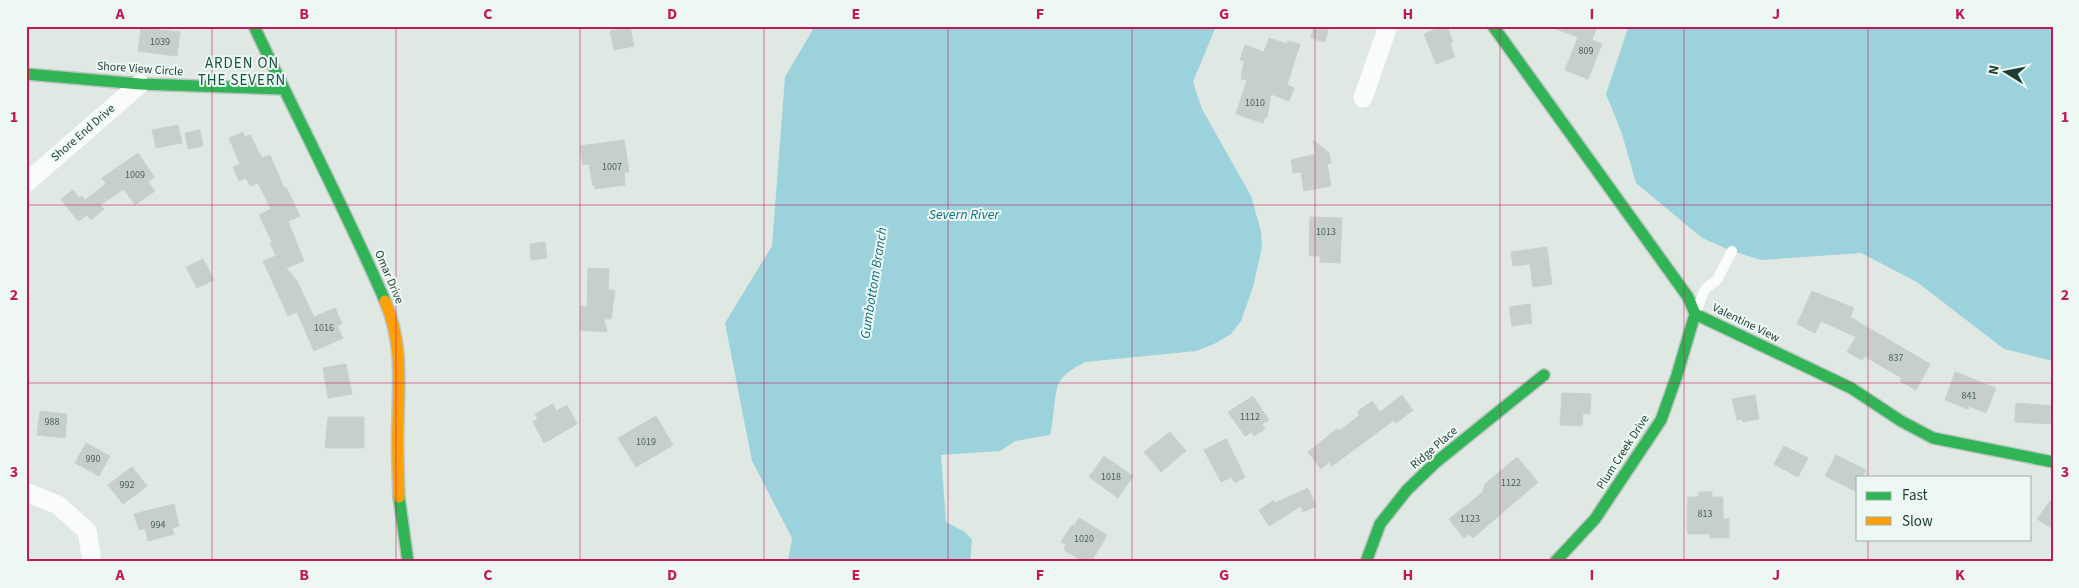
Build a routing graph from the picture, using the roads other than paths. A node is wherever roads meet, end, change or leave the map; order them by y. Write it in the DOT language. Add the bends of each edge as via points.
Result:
graph roads {
  1 [pos="254,26"];
  2 [pos="1388,26"];
  3 [pos="1493,26"];
  4 [pos="26,74"];
  5 [pos="140,84"];
  6 [pos="283,89"];
  7 [pos="1363,98"];
  8 [pos="26,183"];
  9 [pos="1732,251"];
  10 [pos="1695,314"];
  11 [pos="1544,376"];
  12 [pos="2053,462"];
  13 [pos="26,492"];
  14 [pos="92,562"];
  15 [pos="408,562"];
  16 [pos="1366,562"];
  17 [pos="1555,562"];
  1 -- 6 [label="street, Omar Drive"];
  2 -- 7 [label="street"];
  3 -- 10 [label="street, Valentine View" via="1688,297"];
  4 -- 5 [label="street, Shore View Circle"];
  5 -- 6 [label="street, Shore View Circle"];
  5 -- 8 [label="street, Shore End Drive"];
  6 -- 15 [label="street, Omar Drive" via="361,246 393,320 399,366 396,461"];
  9 -- 10 [label="lane" via="1717,280 1705,288"];
  10 -- 12 [label="street, Valentine View" via="1851,388 1933,438"];
  10 -- 17 [label="street, Plum Creek Drive" via="1661,420 1595,519"];
  11 -- 16 [label="street, Ridge Place" via="1435,463 1407,490 1380,524"];
  13 -- 14 [label="street" via="58,505 87,531"];
}
